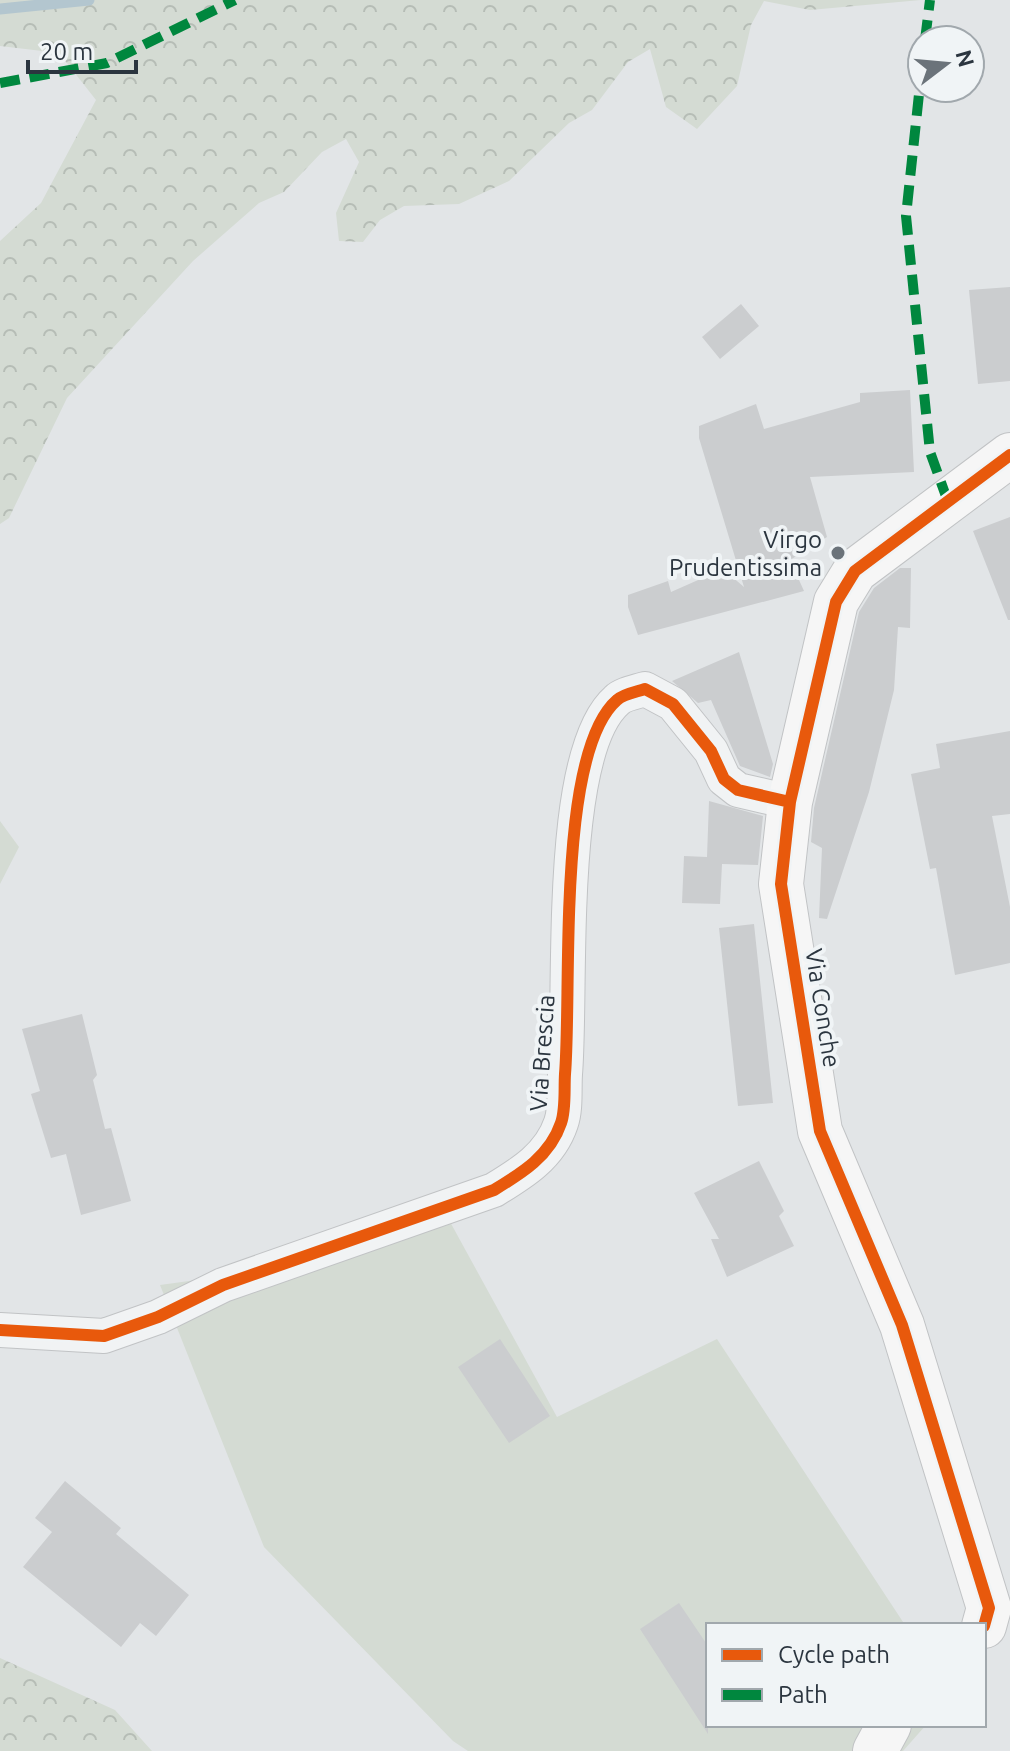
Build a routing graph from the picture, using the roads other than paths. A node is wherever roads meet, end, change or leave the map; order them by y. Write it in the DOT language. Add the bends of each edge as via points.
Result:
graph roads {
  1 [pos="1010,455"];
  2 [pos="790,802"];
  3 [pos="0,1330"];
  4 [pos="985,1623"];
  5 [pos="888,1727"];
  6 [pos="875,1751"];
  1 -- 2 [label="street, Via Conche" via="855,571 836,602"];
  2 -- 3 [label="street, Via Brescia" via="738,790 724,779 711,751 673,704 645,689 618,698 599,721 582,767 561,1123 534,1166 494,1190 223,1285 104,1336"];
  2 -- 4 [label="street, Via Conche" via="781,884 820,1131 902,1325 989,1608"];
  5 -- 6 [label="street"];
}
